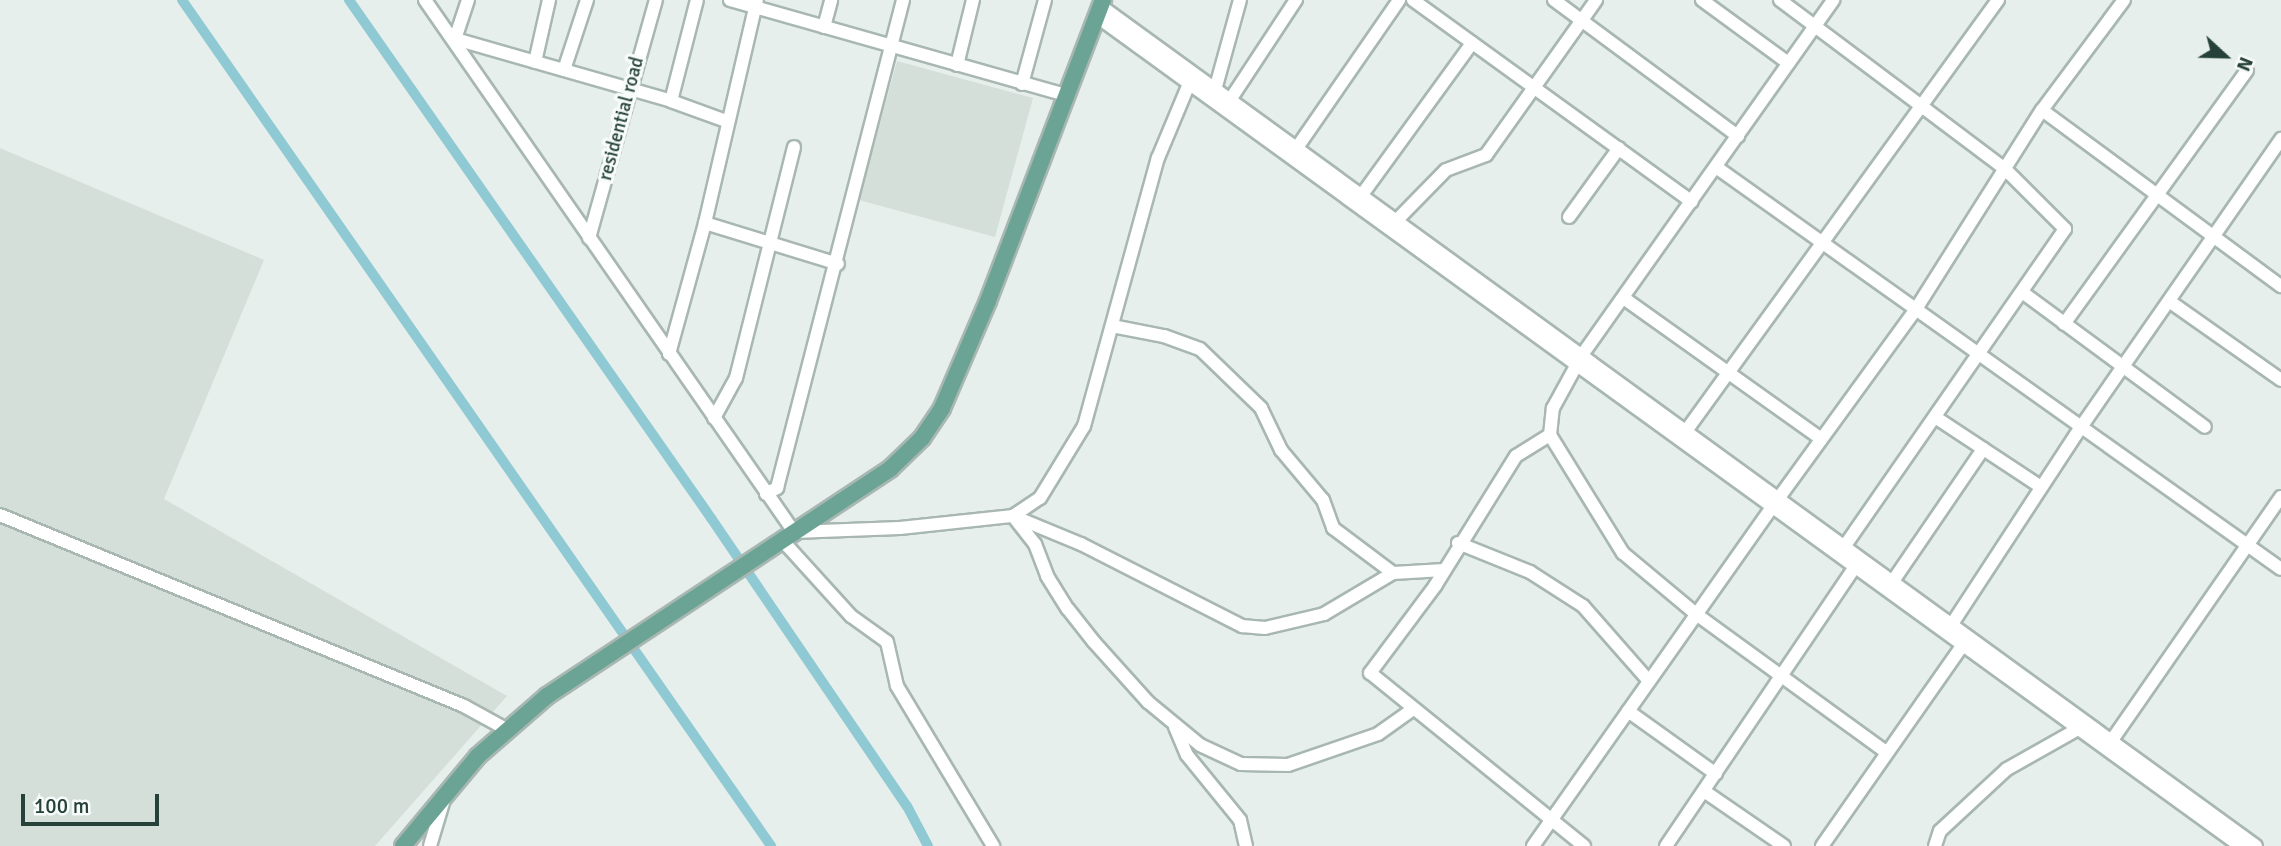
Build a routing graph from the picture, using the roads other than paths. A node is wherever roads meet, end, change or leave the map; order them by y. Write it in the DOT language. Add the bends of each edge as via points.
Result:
graph roads {
  1 [pos="425,0"];
  2 [pos="468,0"];
  3 [pos="549,0"];
  4 [pos="587,0"];
  5 [pos="656,0"];
  6 [pos="697,0"];
  7 [pos="730,0"];
  8 [pos="831,0"];
  9 [pos="903,0"];
  10 [pos="973,0"];
  11 [pos="1045,0"];
  12 [pos="1240,0"];
  13 [pos="1296,0"];
  14 [pos="1399,0"];
  15 [pos="1413,0"];
  16 [pos="1554,0"];
  17 [pos="1596,0"];
  18 [pos="1780,0"];
  19 [pos="1833,0"];
  20 [pos="1998,0"];
  21 [pos="2124,0"];
  22 [pos="1707,2"];
  23 [pos="756,4"];
  24 [pos="1100,7"];
  25 [pos="1581,19"];
  26 [pos="1815,25"];
  27 [pos="824,27"];
  28 [pos="453,39"];
  29 [pos="1472,43"];
  30 [pos="891,45"];
  31 [pos="535,62"];
  32 [pos="1788,63"];
  33 [pos="957,65"];
  34 [pos="564,70"];
  35 [pos="2247,70"];
  36 [pos="1022,84"];
  37 [pos="1189,84"];
  38 [pos="1532,87"];
  39 [pos="631,89"];
  40 [pos="1215,90"];
  41 [pos="1065,95"];
  42 [pos="1230,100"];
  43 [pos="671,102"];
  44 [pos="1922,105"];
  45 [pos="2042,110"];
  46 [pos="726,121"];
  47 [pos="1738,136"];
  48 [pos="2281,139"];
  49 [pos="794,147"];
  50 [pos="1619,148"];
  51 [pos="1296,149"];
  52 [pos="1716,167"];
  53 [pos="2005,169"];
  54 [pos="2157,195"];
  55 [pos="1361,196"];
  56 [pos="1692,202"];
  57 [pos="1569,217"];
  58 [pos="1396,221"];
  59 [pos="705,223"];
  60 [pos="2214,237"];
  61 [pos="589,239"];
  62 [pos="771,242"];
  63 [pos="1822,242"];
  64 [pos="838,264"];
  65 [pos="2281,286"];
  66 [pos="2022,292"];
  67 [pos="1625,299"];
  68 [pos="2169,301"];
  69 [pos="1916,309"];
  70 [pos="2064,324"];
  71 [pos="1112,326"];
  72 [pos="669,354"];
  73 [pos="1979,354"];
  74 [pos="1579,360"];
  75 [pos="2123,367"];
  76 [pos="1727,372"];
  77 [pos="2281,380"];
  78 [pos="1935,417"];
  79 [pos="714,418"];
  80 [pos="2081,427"];
  81 [pos="2205,427"];
  82 [pos="1686,431"];
  83 [pos="1550,435"];
  84 [pos="1821,439"];
  85 [pos="1983,449"];
  86 [pos="2041,488"];
  87 [pos="766,494"];
  88 [pos="2281,497"];
  89 [pos="1775,503"];
  90 [pos="0,515"];
  91 [pos="1013,516"];
  92 [pos="788,536"];
  93 [pos="1458,543"];
  94 [pos="2247,545"];
  95 [pos="1844,547"];
  96 [pos="1855,567"];
  97 [pos="2281,569"];
  98 [pos="1444,570"];
  99 [pos="1393,573"];
  100 [pos="1893,581"];
  101 [pos="1696,614"];
  102 [pos="1952,624"];
  103 [pos="1966,640"];
  104 [pos="1782,677"];
  105 [pos="1649,681"];
  106 [pos="1413,709"];
  107 [pos="1628,711"];
  108 [pos="1175,727"];
  109 [pos="506,729"];
  110 [pos="2078,729"];
  111 [pos="2112,740"];
  112 [pos="1886,752"];
  113 [pos="1716,774"];
  114 [pos="1704,791"];
  115 [pos="445,792"];
  116 [pos="1549,822"];
  117 [pos="2235,845"];
  118 [pos="403,846"];
  119 [pos="430,846"];
  120 [pos="993,846"];
  121 [pos="1246,846"];
  122 [pos="1533,846"];
  123 [pos="1584,846"];
  124 [pos="1666,846"];
  125 [pos="1784,846"];
  126 [pos="1822,846"];
  127 [pos="1936,846"];
  128 [pos="2256,846"];
  1 -- 28 [label="street"];
  2 -- 28 [label="street"];
  3 -- 31 [label="street"];
  4 -- 34 [label="street"];
  5 -- 39 [label="street, residential road"];
  6 -- 43 [label="street"];
  7 -- 23 [label="street"];
  8 -- 27 [label="street"];
  9 -- 30 [label="street"];
  10 -- 33 [label="street"];
  11 -- 36 [label="street"];
  12 -- 40 [label="street"];
  13 -- 42 [label="street"];
  14 -- 51 [label="street"];
  15 -- 29 [label="street"];
  16 -- 25 [label="street"];
  17 -- 25 [label="street"];
  18 -- 26 [label="street"];
  19 -- 26 [label="street"];
  20 -- 44 [label="street"];
  21 -- 45 [label="street"];
  22 -- 32 [label="street"];
  23 -- 27 [label="street"];
  23 -- 46 [label="street"];
  24 -- 37 [label="street"];
  24 -- 40 [label="street"];
  24 -- 41 [label="main road"];
  25 -- 38 [label="street"];
  25 -- 47 [label="street"];
  26 -- 32 [label="street"];
  26 -- 44 [label="street"];
  27 -- 30 [label="street"];
  28 -- 31 [label="street"];
  28 -- 61 [label="street"];
  29 -- 38 [label="street"];
  29 -- 55 [label="street"];
  30 -- 33 [label="street"];
  30 -- 64 [label="street"];
  31 -- 34 [label="street"];
  32 -- 47 [label="street"];
  33 -- 36 [label="street"];
  34 -- 39 [label="street"];
  35 -- 54 [label="street"];
  36 -- 41 [label="street"];
  37 -- 71 [label="street" via="1157,158"];
  37 -- 74 [label="street"];
  38 -- 50 [label="street"];
  38 -- 58 [label="street" via="1486,155 1446,170"];
  39 -- 43 [label="street"];
  39 -- 61 [label="street, residential road"];
  40 -- 42 [label="street"];
  41 -- 92 [label="main road" via="942,408 922,438 890,469"];
  42 -- 51 [label="street"];
  43 -- 46 [label="street"];
  44 -- 53 [label="street"];
  44 -- 63 [label="street"];
  45 -- 53 [label="street"];
  45 -- 54 [label="street"];
  46 -- 59 [label="street"];
  47 -- 52 [label="street"];
  48 -- 60 [label="street"];
  49 -- 62 [label="street"];
  50 -- 56 [label="street"];
  50 -- 57 [label="street"];
  51 -- 55 [label="street"];
  52 -- 56 [label="street"];
  52 -- 63 [label="street"];
  53 -- 66 [label="street" via="2065,229"];
  53 -- 69 [label="street"];
  54 -- 60 [label="street"];
  54 -- 70 [label="street"];
  55 -- 58 [label="street"];
  56 -- 67 [label="street"];
  58 -- 74 [label="street"];
  59 -- 62 [label="street"];
  59 -- 72 [label="street"];
  60 -- 65 [label="street"];
  60 -- 68 [label="street"];
  61 -- 72 [label="street"];
  62 -- 64 [label="street"];
  62 -- 79 [label="street" via="736,378"];
  63 -- 69 [label="street"];
  63 -- 76 [label="street"];
  64 -- 87 [label="street" via="777,488"];
  66 -- 70 [label="street"];
  66 -- 73 [label="street"];
  67 -- 74 [label="street"];
  67 -- 76 [label="street"];
  68 -- 75 [label="street"];
  68 -- 77 [label="street"];
  69 -- 73 [label="street"];
  69 -- 84 [label="street"];
  70 -- 75 [label="street"];
  71 -- 91 [label="street" via="1084,426 1040,498"];
  71 -- 99 [label="street" via="1200,349 1261,408 1281,450 1323,500 1333,528"];
  72 -- 79 [label="street"];
  73 -- 78 [label="street"];
  73 -- 80 [label="street"];
  74 -- 82 [label="street"];
  74 -- 83 [label="street" via="1553,408"];
  74 -- 89 [label="street"];
  75 -- 80 [label="street"];
  75 -- 81 [label="street"];
  76 -- 82 [label="street"];
  76 -- 84 [label="street"];
  78 -- 85 [label="street"];
  78 -- 95 [label="street"];
  79 -- 87 [label="street"];
  80 -- 86 [label="street"];
  80 -- 94 [label="street"];
  82 -- 89 [label="street"];
  83 -- 93 [label="street" via="1517,456"];
  83 -- 101 [label="street" via="1623,553"];
  84 -- 89 [label="street"];
  85 -- 86 [label="street"];
  85 -- 100 [label="street"];
  86 -- 102 [label="street"];
  87 -- 92 [label="street"];
  88 -- 94 [label="street"];
  89 -- 95 [label="street"];
  89 -- 96 [label="street"];
  89 -- 101 [label="street"];
  90 -- 109 [label="street" via="464,706"];
  91 -- 92 [label="street"];
  91 -- 99 [label="street" via="1082,544 1242,626 1265,628 1324,614"];
  91 -- 108 [label="street" via="1035,544 1047,576 1068,609 1119,671"];
  92 -- 109 [label="main road"];
  92 -- 120 [label="street" via="851,617 887,642 897,686"];
  93 -- 98 [label="street"];
  93 -- 105 [label="street" via="1530,572 1583,606"];
  94 -- 97 [label="street"];
  94 -- 111 [label="street"];
  95 -- 100 [label="street"];
  96 -- 103 [label="street"];
  96 -- 104 [label="street"];
  98 -- 99 [label="street"];
  98 -- 106 [label="street" via="1370,673"];
  100 -- 102 [label="street"];
  101 -- 104 [label="street"];
  101 -- 105 [label="street"];
  102 -- 103 [label="street"];
  103 -- 110 [label="street"];
  103 -- 111 [label="street"];
  103 -- 112 [label="street"];
  104 -- 112 [label="street"];
  104 -- 113 [label="street"];
  105 -- 107 [label="street"];
  106 -- 108 [label="street" via="1378,734 1288,765 1241,764 1200,746"];
  106 -- 116 [label="street"];
  107 -- 113 [label="street"];
  107 -- 116 [label="street"];
  108 -- 121 [label="street" via="1187,755 1240,820"];
  109 -- 115 [label="main road"];
  110 -- 117 [label="street"];
  110 -- 127 [label="street" via="2007,769 1940,831"];
  111 -- 128 [label="street"];
  112 -- 126 [label="street"];
  113 -- 114 [label="street"];
  114 -- 124 [label="street"];
  114 -- 125 [label="street"];
  115 -- 118 [label="main road"];
  115 -- 119 [label="street"];
  116 -- 122 [label="street"];
  116 -- 123 [label="street"];
}
